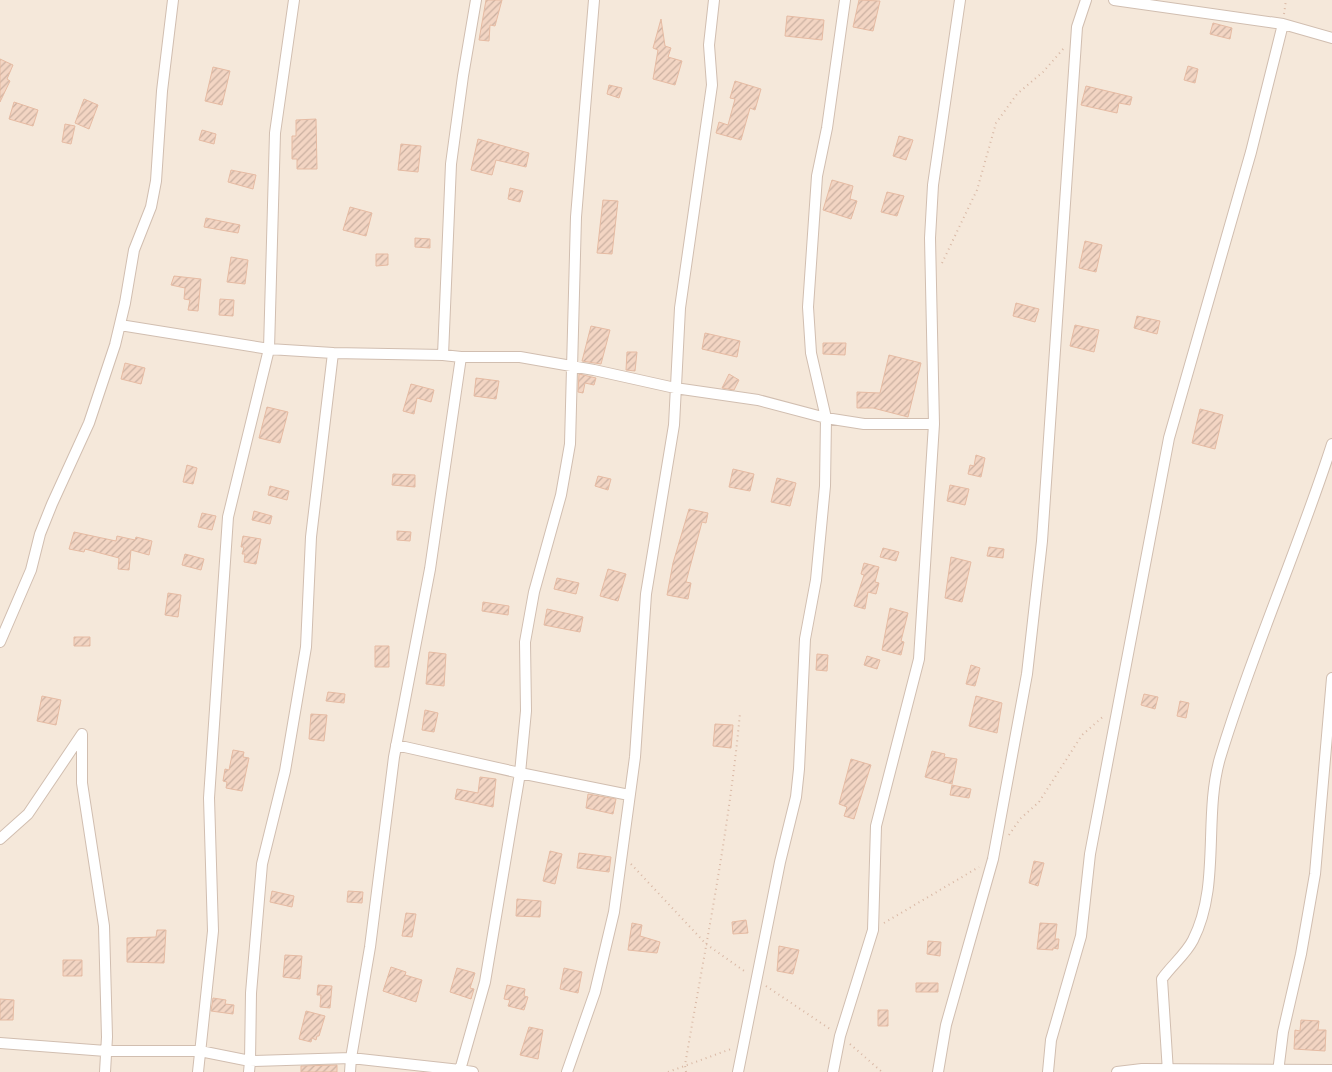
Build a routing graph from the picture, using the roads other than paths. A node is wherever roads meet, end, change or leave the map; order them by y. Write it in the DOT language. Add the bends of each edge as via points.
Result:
graph roads {
  1 [pos="173,0"];
  2 [pos="294,0"];
  3 [pos="476,0"];
  4 [pos="594,0"];
  5 [pos="714,0"];
  6 [pos="845,0"];
  7 [pos="960,0"];
  8 [pos="1086,0"];
  9 [pos="1114,0"];
  10 [pos="1283,24"];
  11 [pos="1332,38"];
  12 [pos="120,325"];
  13 [pos="269,349"];
  14 [pos="333,353"];
  15 [pos="443,355"];
  16 [pos="461,357"];
  17 [pos="571,366"];
  18 [pos="675,388"];
  19 [pos="826,418"];
  20 [pos="934,424"];
  21 [pos="1332,444"];
  22 [pos="0,642"];
  23 [pos="1332,678"];
  24 [pos="396,745"];
  25 [pos="520,773"];
  26 [pos="629,795"];
  27 [pos="0,839"];
  28 [pos="0,1043"];
  29 [pos="200,1050"];
  30 [pos="106,1051"];
  31 [pos="351,1058"];
  32 [pos="250,1061"];
  33 [pos="1332,1070"];
  34 [pos="460,1071"];
  35 [pos="1168,1071"];
  36 [pos="1278,1071"];
  37 [pos="105,1072"];
  38 [pos="198,1072"];
  39 [pos="249,1072"];
  40 [pos="350,1072"];
  41 [pos="473,1072"];
  42 [pos="567,1072"];
  43 [pos="738,1072"];
  44 [pos="833,1072"];
  45 [pos="938,1072"];
  46 [pos="1048,1072"];
  47 [pos="1117,1072"];
  1 -- 12 [label="street" via="156,181 151,207 134,250"];
  2 -- 13 [label="street" via="275,133"];
  3 -- 15 [label="street" via="451,164"];
  4 -- 17 [label="street" via="576,217"];
  5 -- 18 [label="street" via="709,45 712,85 680,308"];
  6 -- 19 [label="street" via="817,176 808,307 811,353"];
  7 -- 20 [label="street" via="933,185 930,238"];
  8 -- 45 [label="street" via="1077,27 1042,541 1027,674 993,859 946,1024"];
  9 -- 10 [label="street"];
  10 -- 11 [label="street"];
  10 -- 46 [label="street" via="1251,152 1169,438 1090,854 1081,936 1051,1040"];
  12 -- 13 [label="street"];
  12 -- 22 [label="street" via="96,404 52,504 31,570"];
  13 -- 14 [label="street"];
  13 -- 29 [label="street" via="228,517 208,798 212,931"];
  14 -- 15 [label="street"];
  14 -- 32 [label="street" via="310,537 306,648 285,771 262,864"];
  15 -- 16 [label="street"];
  16 -- 17 [label="street" via="520,357"];
  16 -- 24 [label="street" via="430,570"];
  17 -- 18 [label="street"];
  17 -- 25 [label="street" via="570,444 561,495 534,592 525,642 526,712"];
  18 -- 19 [label="street" via="758,400"];
  18 -- 26 [label="street" via="674,425 646,594 635,757"];
  19 -- 20 [label="street" via="864,424"];
  19 -- 43 [label="street" via="825,486 816,580 805,639 796,797"];
  20 -- 44 [label="street" via="920,659 876,826 873,930 840,1036"];
  21 -- 35 [label="street" via="1220,760 1210,831 1210,875 1205,905 1192,941 1162,979"];
  23 -- 36 [label="street" via="1315,874"];
  24 -- 25 [label="street"];
  24 -- 31 [label="street" via="370,947"];
  25 -- 26 [label="street"];
  25 -- 34 [label="street" via="485,982"];
  26 -- 42 [label="street" via="614,912 595,992"];
  27 -- 30 [label="street" via="28,814 82,734 82,783 104,926"];
  28 -- 30 [label="street"];
  29 -- 30 [label="street"];
  29 -- 32 [label="street"];
  29 -- 38 [label="street"];
  30 -- 37 [label="street"];
  31 -- 32 [label="street"];
  31 -- 34 [label="street"];
  31 -- 40 [label="street"];
  32 -- 39 [label="street"];
  33 -- 36 [label="street"];
  34 -- 41 [label="street"];
  35 -- 36 [label="street"];
  35 -- 47 [label="street" via="1142,1069"];
}
